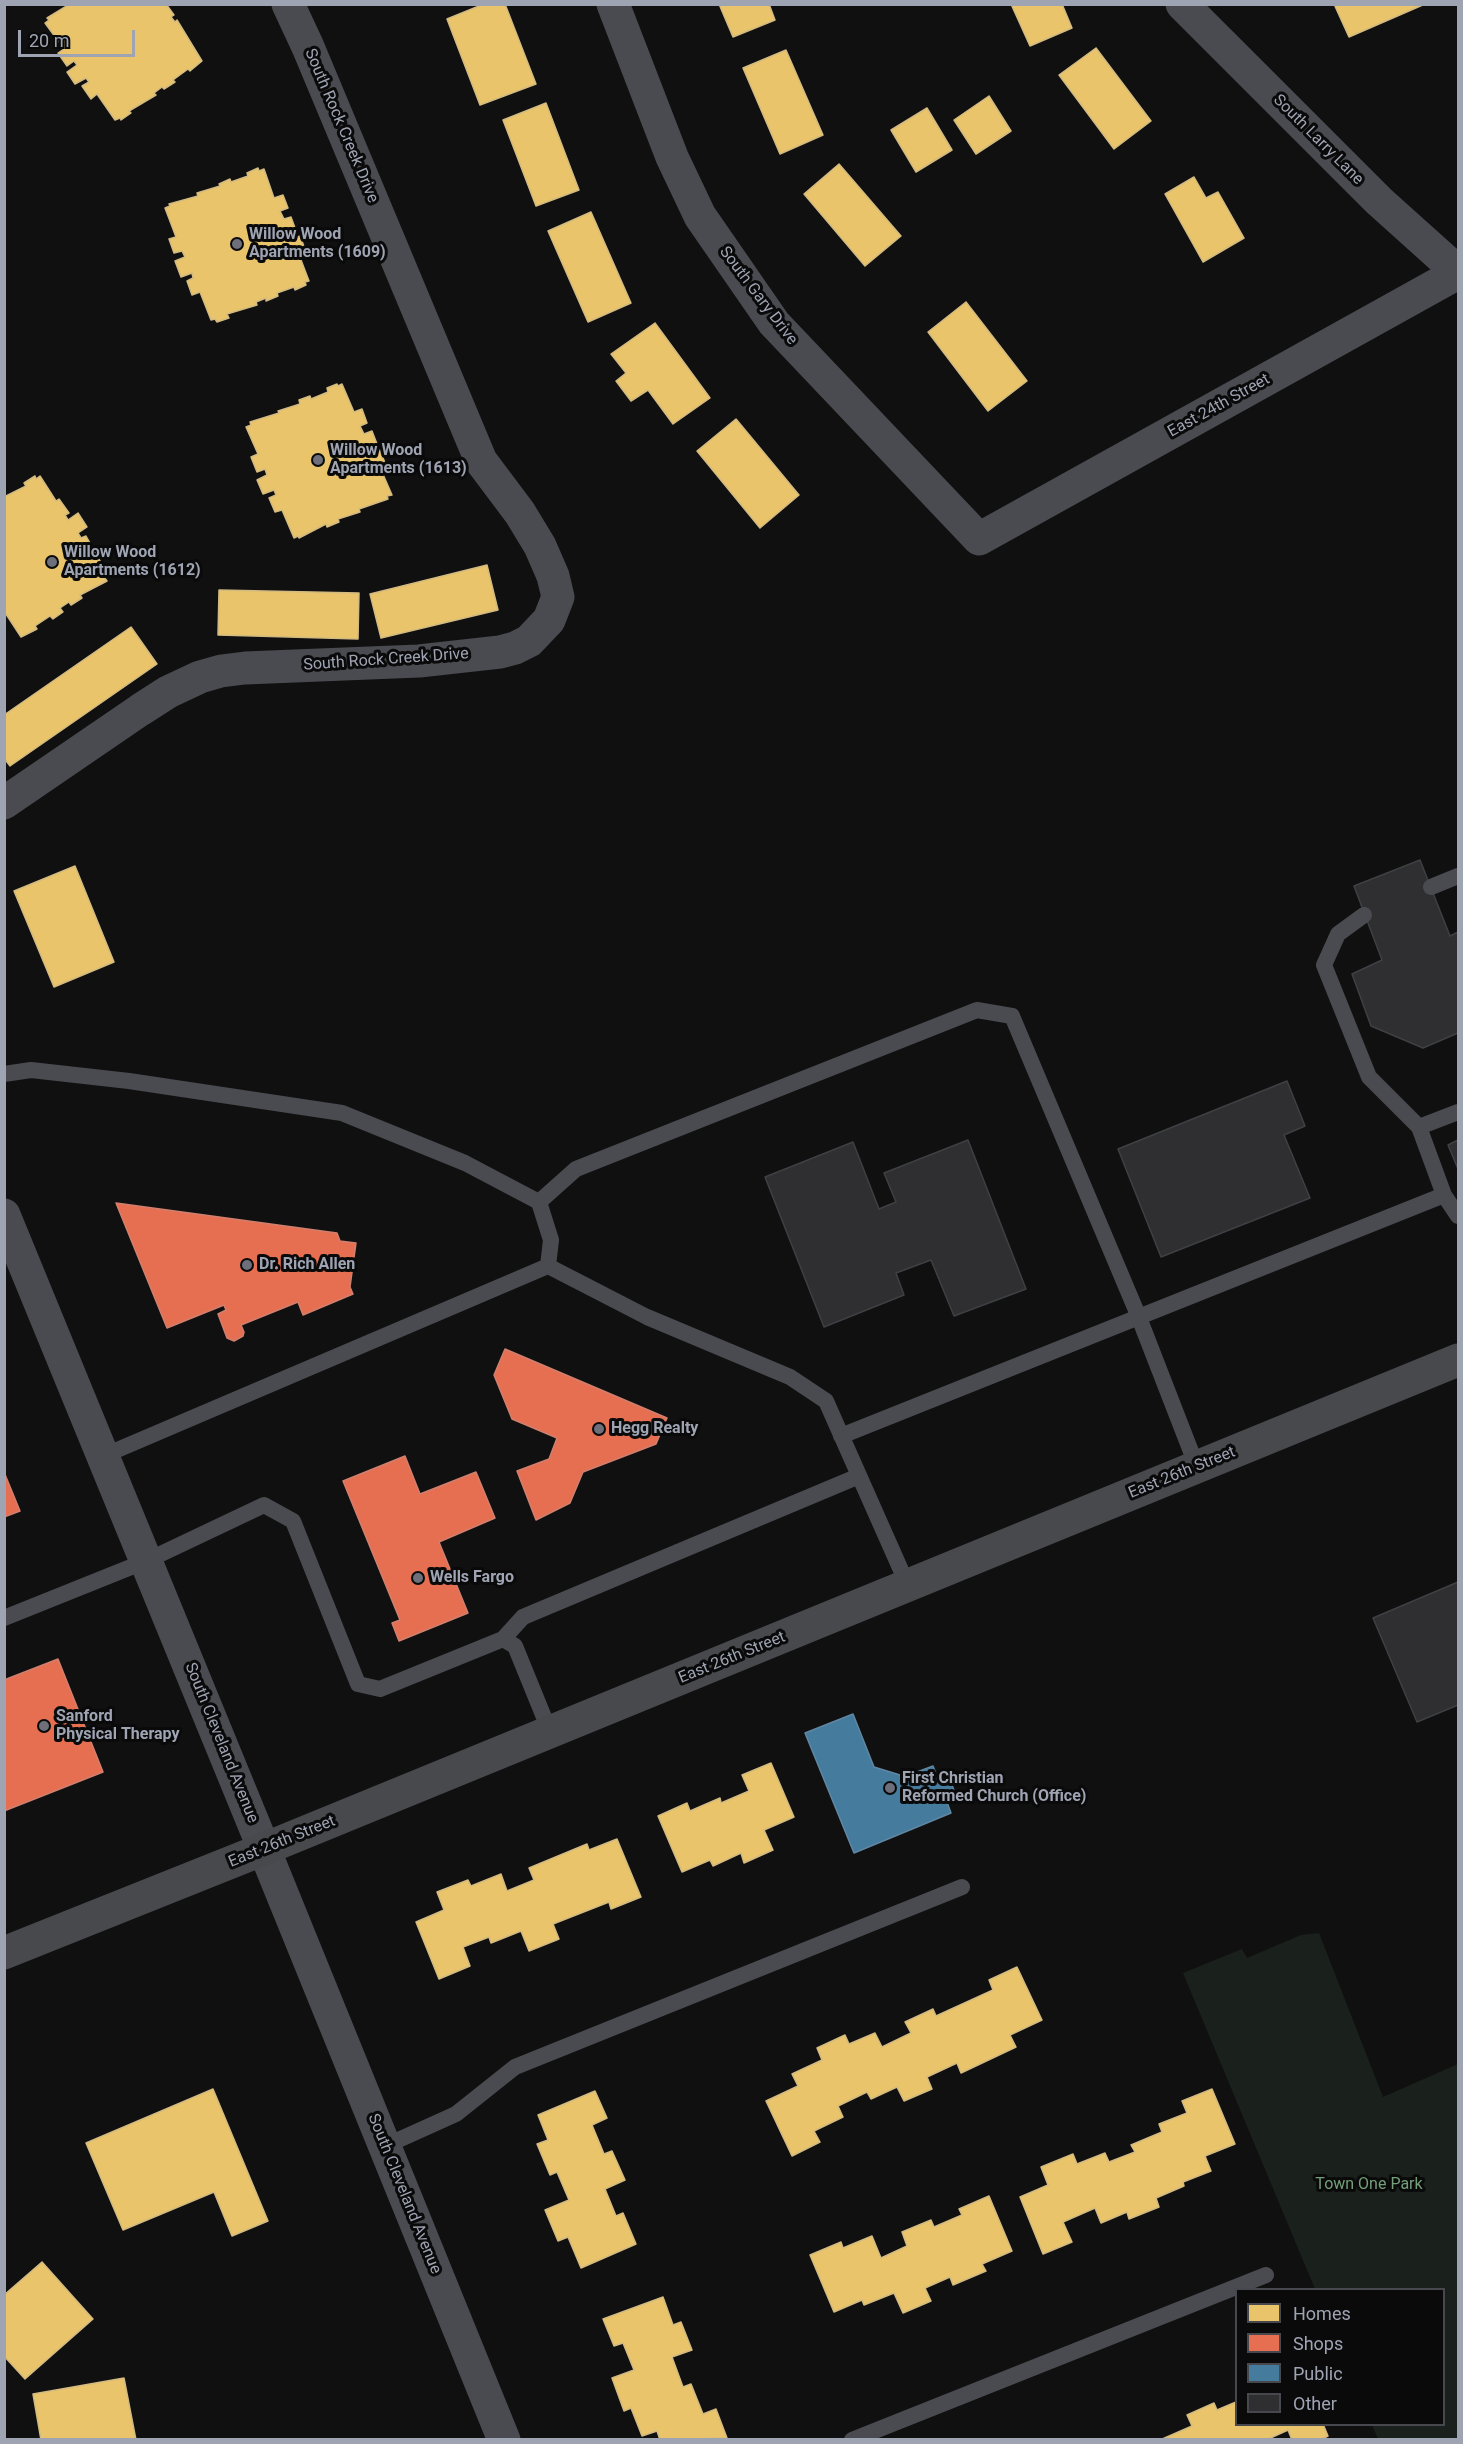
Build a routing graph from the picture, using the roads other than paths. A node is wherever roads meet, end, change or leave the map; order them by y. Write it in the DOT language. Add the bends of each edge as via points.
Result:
graph roads {
  1 [pos="288,4"];
  2 [pos="613,4"];
  3 [pos="1182,4"];
  4 [pos="1458,273"];
  5 [pos="979,539"];
  6 [pos="4,803"];
  7 [pos="1458,876"];
  8 [pos="1431,887"];
  9 [pos="1364,915"];
  10 [pos="4,1074"];
  11 [pos="1458,1112"];
  12 [pos="1419,1127"];
  13 [pos="1444,1195"];
  14 [pos="539,1202"];
  15 [pos="4,1215"];
  16 [pos="1458,1216"];
  17 [pos="548,1266"];
  18 [pos="1138,1316"];
  19 [pos="1458,1360"];
  20 [pos="841,1436"];
  21 [pos="104,1456"];
  22 [pos="1197,1467"];
  23 [pos="859,1476"];
  24 [pos="146,1561"];
  25 [pos="908,1586"];
  26 [pos="4,1618"];
  27 [pos="503,1639"];
  28 [pos="550,1732"];
  29 [pos="264,1849"];
  30 [pos="962,1887"];
  31 [pos="4,1953"];
  32 [pos="385,2146"];
  33 [pos="1266,2275"];
  34 [pos="504,2439"];
  35 [pos="852,2439"];
  1 -- 6 [label="street, South Rock Creek Drive" via="482,461 540,546 554,576 558,597 549,620 530,641 508,650 419,661 246,668 200,677 140,710"];
  2 -- 5 [label="street, South Gary Drive" via="672,157 700,216 774,323"];
  3 -- 4 [label="street, South Larry Lane" via="1379,201"];
  4 -- 5 [label="street, East 24th Street"];
  7 -- 8 [label="lane"];
  9 -- 12 [label="lane" via="1338,934 1324,965 1369,1077"];
  10 -- 14 [label="lane" via="31,1070 129,1081 342,1113 465,1163"];
  11 -- 12 [label="lane"];
  12 -- 13 [label="lane"];
  13 -- 16 [label="lane"];
  13 -- 18 [label="lane"];
  14 -- 17 [label="lane" via="551,1240"];
  14 -- 18 [label="lane" via="576,1169 977,1010 1012,1016"];
  15 -- 21 [label="street, South Cleveland Avenue"];
  17 -- 20 [label="lane" via="647,1317 790,1377 826,1401"];
  17 -- 21 [label="lane"];
  18 -- 20 [label="lane"];
  18 -- 22 [label="lane"];
  19 -- 22 [label="main road, East 26th Street"];
  20 -- 23 [label="lane"];
  21 -- 24 [label="street, South Cleveland Avenue"];
  22 -- 25 [label="main road, East 26th Street"];
  23 -- 25 [label="lane"];
  23 -- 27 [label="lane" via="523,1617"];
  24 -- 26 [label="lane"];
  24 -- 27 [label="lane" via="264,1505 293,1521 358,1684 380,1689"];
  24 -- 29 [label="street, South Cleveland Avenue"];
  25 -- 28 [label="main road, East 26th Street"];
  27 -- 28 [label="lane" via="515,1646"];
  28 -- 29 [label="main road, East 26th Street"];
  29 -- 31 [label="main road, East 26th Street"];
  29 -- 32 [label="street, South Cleveland Avenue"];
  30 -- 32 [label="lane" via="515,2067 456,2114"];
  32 -- 34 [label="street, South Cleveland Avenue"];
  33 -- 35 [label="lane"];
}
